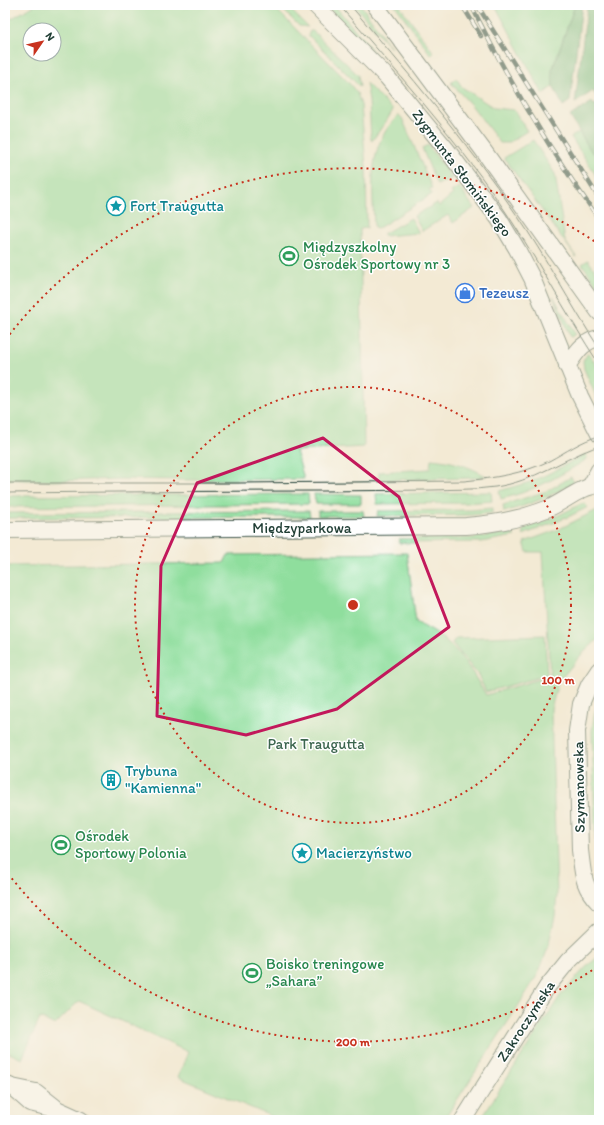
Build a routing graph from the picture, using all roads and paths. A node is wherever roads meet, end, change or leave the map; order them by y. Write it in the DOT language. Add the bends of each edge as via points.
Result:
graph roads {
  1 [pos="315,5"];
  2 [pos="375,5"];
  3 [pos="599,312"];
  4 [pos="599,338"];
  5 [pos="567,366"];
  6 [pos="599,434"];
  7 [pos="599,470"];
  8 [pos="595,485"];
  9 [pos="5,530"];
  10 [pos="599,670"];
  11 [pos="599,903"];
  12 [pos="599,931"];
  13 [pos="9,1085"];
  14 [pos="81,1120"];
  15 [pos="463,1120"];
  1 -- 5 [label="street, Zygmunta Słomińskiego" via="387,77 488,204 525,264"];
  2 -- 3 [label="street, Zygmunta Słomińskiego" via="487,155"];
  4 -- 5 [label="street" via="582,346"];
  5 -- 6 [label="street, Zygmunta Słomińskiego"];
  7 -- 8 [label="street, Międzyparkowa"];
  8 -- 9 [label="street, Międzyparkowa" via="534,514 484,525"];
  10 -- 11 [label="street, Szymanowska" via="581,704 577,731 582,869 588,891"];
  12 -- 15 [label="street, Zakroczymska" via="568,961 547,987"];
  13 -- 14 [label="street" via="30,1103 58,1110"];
}
